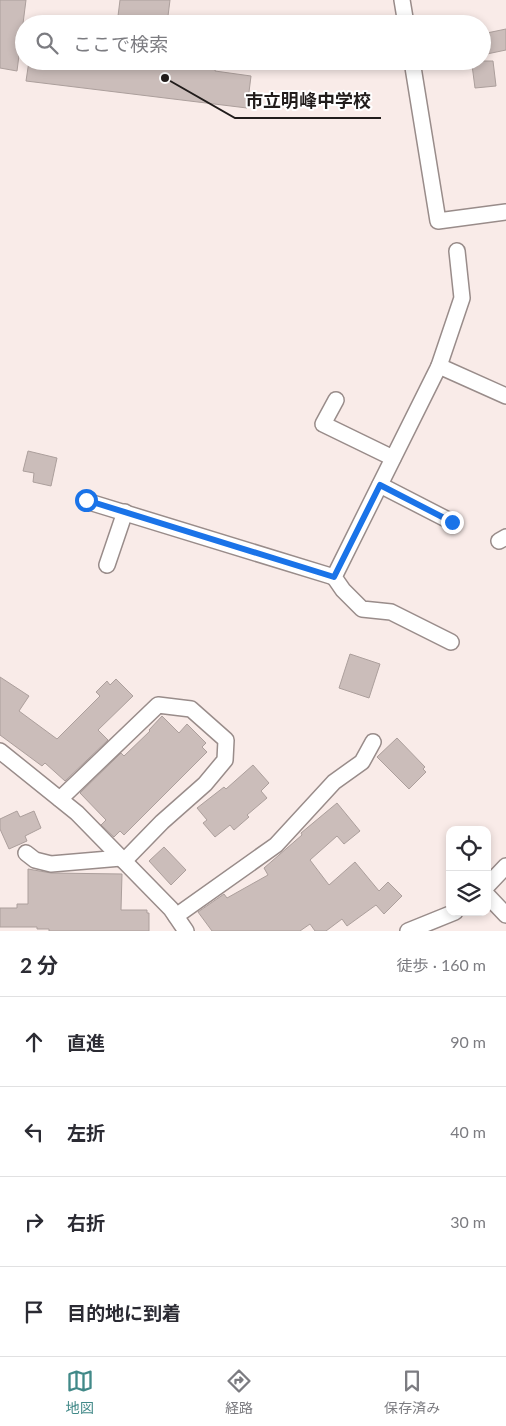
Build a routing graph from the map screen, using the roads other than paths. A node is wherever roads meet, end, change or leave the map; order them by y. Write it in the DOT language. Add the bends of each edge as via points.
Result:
graph roads {
  1 [pos="402,0"];
  2 [pos="404,15"];
  3 [pos="413,70"];
  4 [pos="506,212"];
  5 [pos="457,251"];
  6 [pos="440,366"];
  7 [pos="506,396"];
  8 [pos="336,400"];
  9 [pos="393,458"];
  10 [pos="380,485"];
  11 [pos="86,500"];
  12 [pos="125,512"];
  13 [pos="452,522"];
  14 [pos="107,565"];
  15 [pos="334,577"];
  16 [pos="451,642"];
  17 [pos="373,742"];
  18 [pos="0,750"];
  19 [pos="60,799"];
  20 [pos="26,853"];
  21 [pos="123,859"];
  22 [pos="506,866"];
  23 [pos="491,882"];
  24 [pos="491,899"];
  25 [pos="506,915"];
  26 [pos="176,916"];
  27 [pos="446,916"];
  28 [pos="186,931"];
  29 [pos="408,931"];
  1 -- 2 [label="street"];
  3 -- 4 [label="street" via="438,221"];
  5 -- 6 [label="street" via="462,298"];
  6 -- 7 [label="street"];
  6 -- 9 [label="street"];
  8 -- 9 [label="street" via="323,424"];
  9 -- 10 [label="street"];
  10 -- 13 [label="street"];
  10 -- 15 [label="street"];
  11 -- 12 [label="street"];
  12 -- 14 [label="street"];
  12 -- 15 [label="street"];
  15 -- 16 [label="street" via="362,609 391,612"];
  17 -- 26 [label="street" via="362,762 334,782 276,845"];
  18 -- 19 [label="street"];
  19 -- 21 [label="street"];
  19 -- 21 [label="street" via="158,705 191,710 226,740 225,760 204,784"];
  20 -- 21 [label="street" via="51,864"];
  21 -- 26 [label="street"];
  22 -- 23 [label="street"];
  24 -- 25 [label="street"];
  26 -- 28 [label="street"];
  27 -- 29 [label="street"];
}
